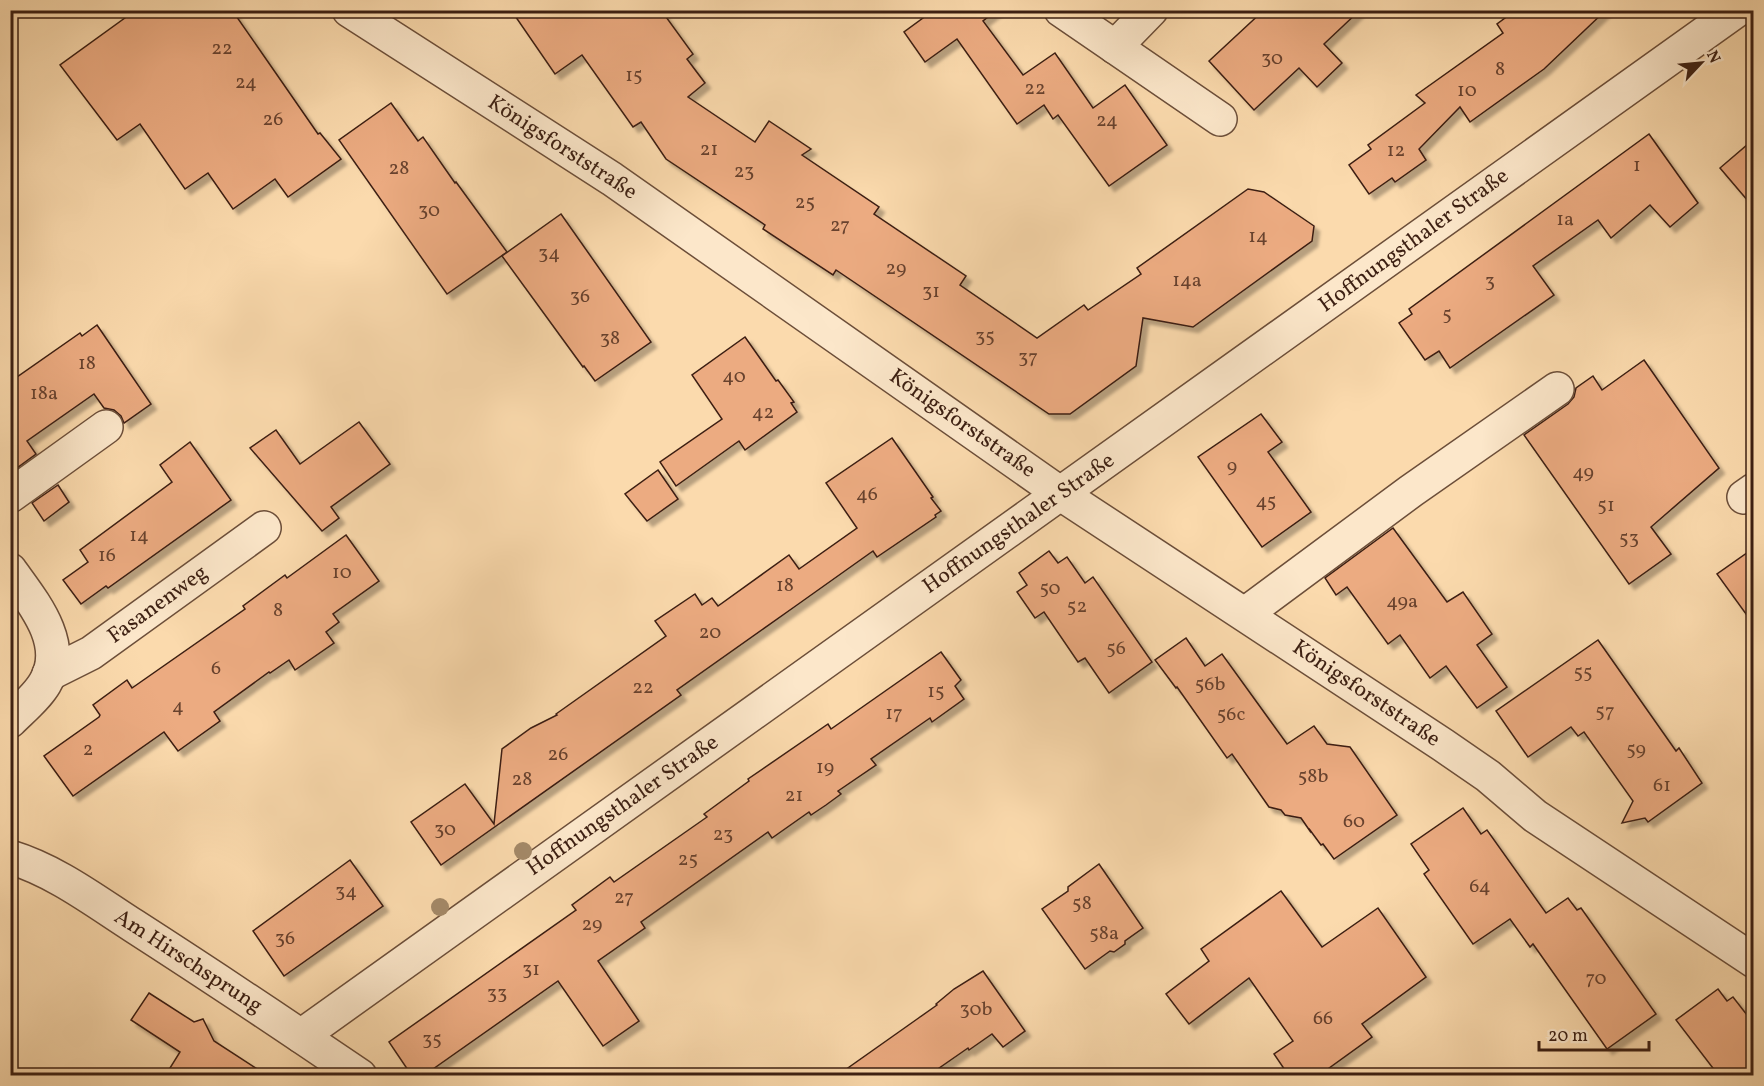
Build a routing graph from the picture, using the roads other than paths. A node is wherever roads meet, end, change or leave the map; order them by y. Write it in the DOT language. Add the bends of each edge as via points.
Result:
graph roads {
  1 [pos="349,10"];
  2 [pos="1061,10"];
  3 [pos="1151,10"];
  4 [pos="1737,10"];
  5 [pos="1115,47"];
  6 [pos="1220,119"];
  7 [pos="1557,389"];
  8 [pos="106,427"];
  9 [pos="1061,494"];
  10 [pos="10,496"];
  11 [pos="264,528"];
  12 [pos="10,570"];
  13 [pos="1245,614"];
  14 [pos="49,674"];
  15 [pos="10,721"];
  16 [pos="10,857"];
  17 [pos="1754,961"];
  18 [pos="301,1036"];
  19 [pos="343,1071"];
  1 -- 9 [label="street, Königsforststraße" via="612,179"];
  2 -- 5 [label="street"];
  3 -- 5 [label="street"];
  4 -- 9 [label="street, Hoffnungsthaler Straße"];
  5 -- 6 [label="street"];
  7 -- 13 [label="street"];
  8 -- 10 [label="street"];
  9 -- 13 [label="street, Königsforststraße"];
  9 -- 18 [label="street, Hoffnungsthaler Straße"];
  11 -- 14 [label="street, Fasanenweg" via="91,653"];
  12 -- 14 [label="street" via="48,631 52,651"];
  13 -- 17 [label="street, Königsforststraße" via="1488,776 1535,816"];
  14 -- 15 [label="street, Fasanenweg" via="40,690"];
  16 -- 18 [label="street, Am Hirschsprung" via="67,883"];
  18 -- 19 [label="street, Am Hirschsprung"];
}
